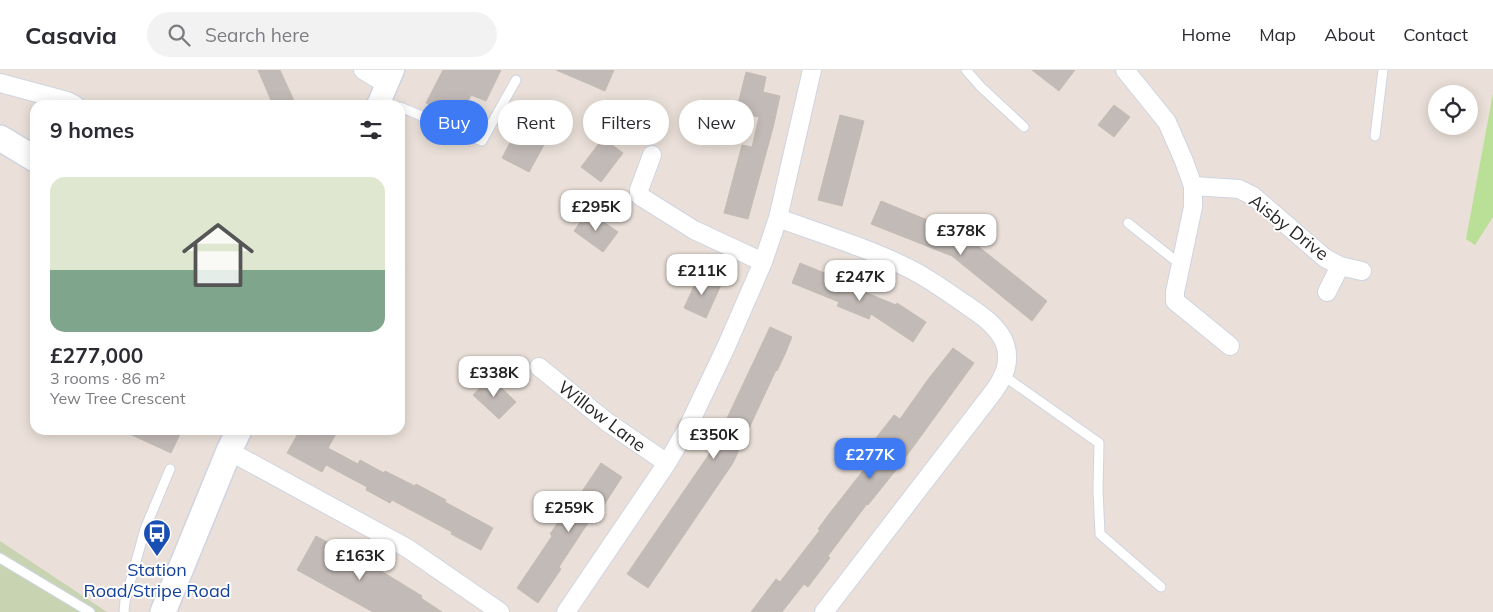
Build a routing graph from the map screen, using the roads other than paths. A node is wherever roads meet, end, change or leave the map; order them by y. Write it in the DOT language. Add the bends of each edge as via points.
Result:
graph roads {
  1 [pos="363,70"];
  2 [pos="812,70"];
  3 [pos="966,70"];
  4 [pos="1124,70"];
  5 [pos="1383,70"];
  6 [pos="516,80"];
  7 [pos="0,83"];
  8 [pos="389,95"];
  9 [pos="67,100"];
  10 [pos="405,103"];
  11 [pos="1024,126"];
  12 [pos="1375,136"];
  13 [pos="0,138"];
  14 [pos="652,155"];
  15 [pos="30,156"];
  16 [pos="1193,186"];
  17 [pos="778,218"];
  18 [pos="1128,223"];
  19 [pos="763,262"];
  20 [pos="1181,265"];
  21 [pos="1340,266"];
  22 [pos="1362,271"];
  23 [pos="1328,292"];
  24 [pos="1230,346"];
  25 [pos="539,368"];
  26 [pos="1004,376"];
  27 [pos="234,440"];
  28 [pos="667,463"];
  29 [pos="170,469"];
  30 [pos="0,558"];
  31 [pos="1161,587"];
  32 [pos="90,612"];
  33 [pos="124,612"];
  34 [pos="163,612"];
  35 [pos="500,612"];
  36 [pos="566,612"];
  37 [pos="824,612"];
  1 -- 8 [label="street"];
  2 -- 17 [label="street"];
  3 -- 11 [label="lane"];
  4 -- 16 [label="street" via="1166,122"];
  5 -- 12 [label="lane"];
  6 -- 10 [label="lane" via="482,141"];
  7 -- 9 [label="street"];
  13 -- 15 [label="main road"];
  14 -- 19 [label="street" via="639,190 643,198 694,230"];
  16 -- 20 [label="street" via="1193,206"];
  16 -- 21 [label="street, Aisby Drive" via="1239,189 1253,196 1325,258"];
  17 -- 19 [label="street"];
  17 -- 26 [label="street" via="912,270 983,316 1005,345 1007,361"];
  18 -- 20 [label="lane"];
  19 -- 28 [label="street" via="687,429"];
  20 -- 24 [label="street" via="1174,292 1175,302"];
  21 -- 22 [label="street, Aisby Drive"];
  21 -- 23 [label="street, Aisby Drive"];
  25 -- 28 [label="street, Willow Lane" via="607,422"];
  26 -- 31 [label="lane" via="1099,443 1100,534"];
  26 -- 37 [label="street"];
  27 -- 34 [label="main road"];
  27 -- 35 [label="street" via="407,548"];
  28 -- 36 [label="street"];
  29 -- 33 [label="lane" via="145,529"];
  30 -- 32 [label="lane"];
}
